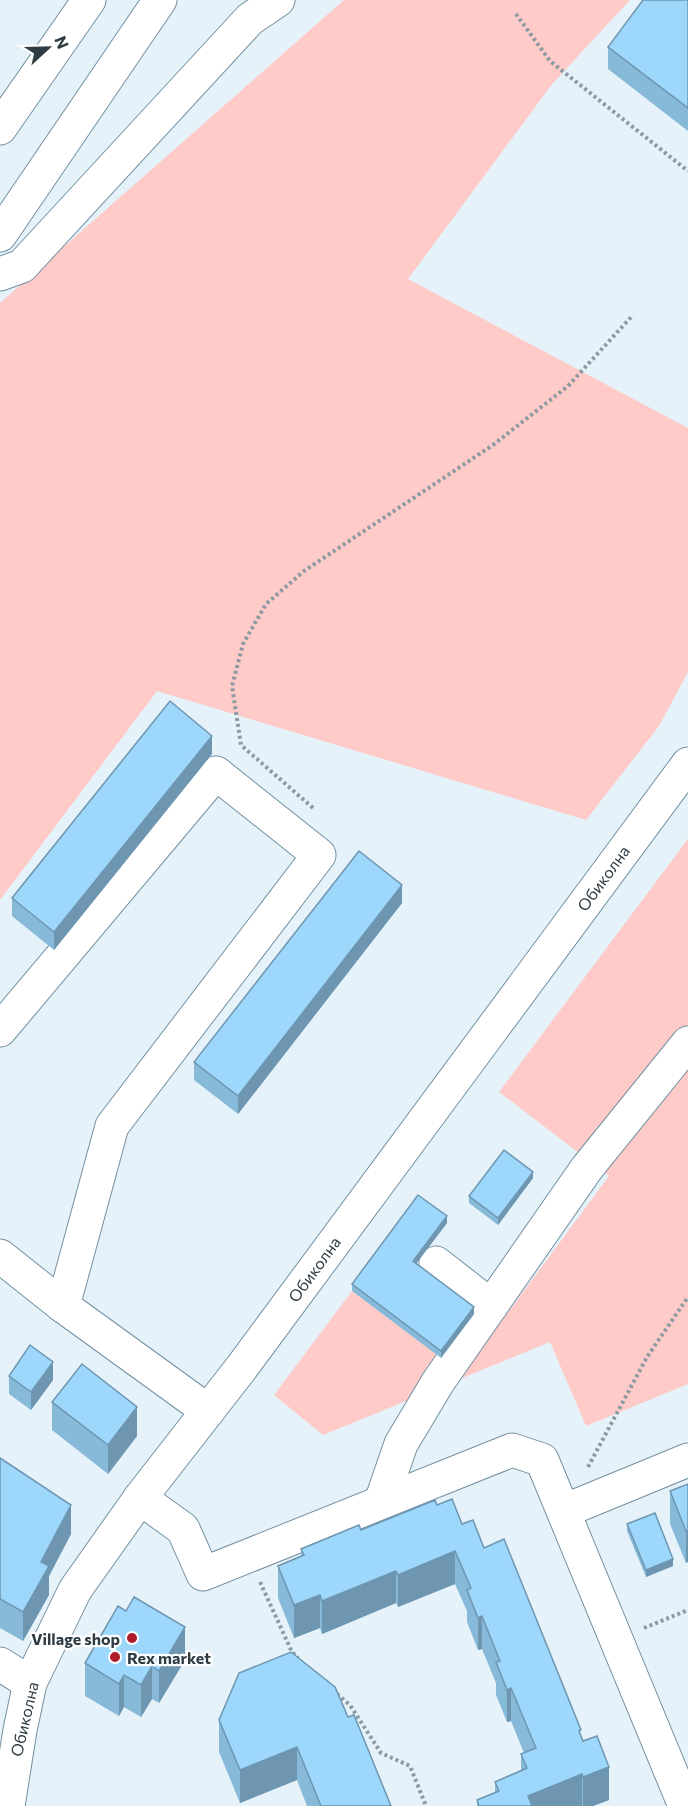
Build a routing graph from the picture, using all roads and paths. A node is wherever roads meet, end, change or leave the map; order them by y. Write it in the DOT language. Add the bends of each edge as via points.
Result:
graph roads {
  1 [pos="89,0"];
  2 [pos="160,0"];
  3 [pos="278,0"];
  4 [pos="516,14"];
  5 [pos="0,128"];
  6 [pos="688,171"];
  7 [pos="0,235"];
  8 [pos="0,274"];
  9 [pos="633,315"];
  10 [pos="688,764"];
  11 [pos="319,855"];
  12 [pos="0,1030"];
  13 [pos="688,1043"];
  14 [pos="0,1256"];
  15 [pos="436,1263"];
  16 [pos="688,1297"];
  17 [pos="63,1306"];
  18 [pos="491,1306"];
  19 [pos="208,1411"];
  20 [pos="688,1460"];
  21 [pos="586,1470"];
  22 [pos="140,1498"];
  23 [pos="381,1502"];
  24 [pos="564,1511"];
  25 [pos="248,1556"];
  26 [pos="688,1610"];
  27 [pos="616,1639"];
  28 [pos="300,1660"];
  29 [pos="0,1664"];
  30 [pos="30,1683"];
  31 [pos="333,1690"];
  32 [pos="8,1806"];
  33 [pos="426,1806"];
  34 [pos="685,1806"];
  1 -- 5 [label="street"];
  2 -- 7 [label="street"];
  3 -- 8 [label="street" via="250,19 22,266"];
  4 -- 6 [label="path" via="550,62"];
  9 -- 11 [label="path" via="568,386 494,445 304,571 266,604 243,644 232,686 241,745 321,815"];
  10 -- 19 [label="street, Обиколна"];
  11 -- 12 [label="street" via="216,773"];
  11 -- 17 [label="street" via="112,1126"];
  13 -- 18 [label="street" via="587,1168"];
  14 -- 17 [label="street"];
  15 -- 18 [label="street"];
  16 -- 21 [label="path" via="647,1357"];
  17 -- 19 [label="street"];
  18 -- 23 [label="street" via="401,1444"];
  19 -- 22 [label="street, Обиколна"];
  20 -- 24 [label="street"];
  22 -- 25 [label="street" via="183,1529 203,1574"];
  22 -- 30 [label="street, Обиколна" via="75,1590"];
  23 -- 24 [label="street" via="512,1450 542,1460"];
  23 -- 25 [label="street"];
  24 -- 27 [label="street"];
  25 -- 28 [label="path" via="292,1652"];
  26 -- 27 [label="path"];
  27 -- 34 [label="street"];
  29 -- 30 [label="street"];
  30 -- 32 [label="street, Обиколна"];
  31 -- 33 [label="path" via="350,1706 381,1753 410,1766"];
}
